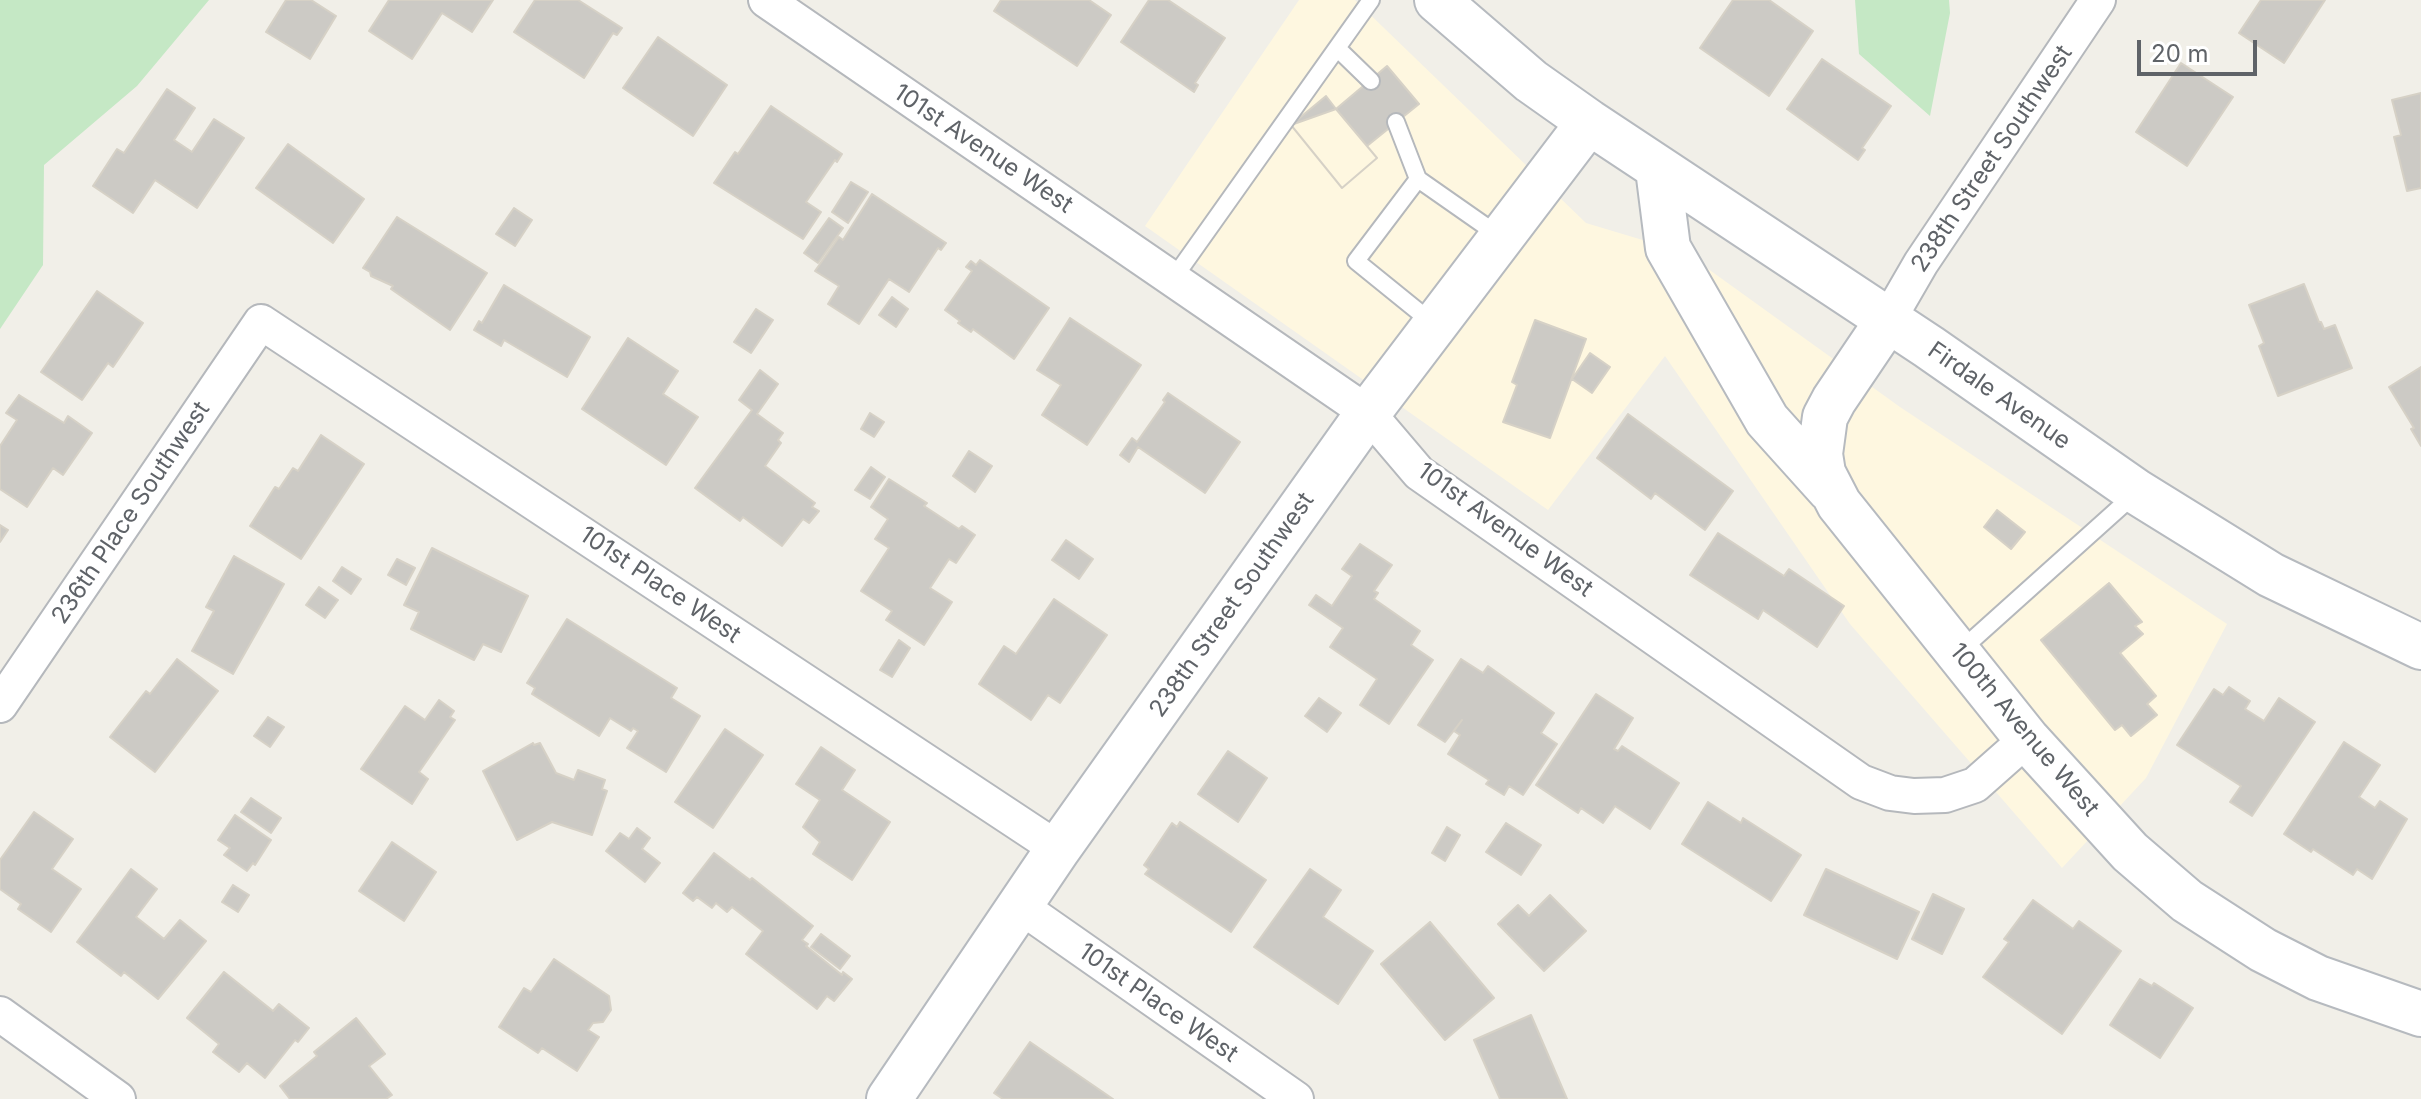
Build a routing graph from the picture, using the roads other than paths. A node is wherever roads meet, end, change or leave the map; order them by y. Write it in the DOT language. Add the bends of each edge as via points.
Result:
graph roads {
  1 [pos="766,0"];
  2 [pos="1371,0"];
  3 [pos="1437,0"];
  4 [pos="2098,0"];
  5 [pos="1337,48"];
  6 [pos="1371,81"];
  7 [pos="1396,122"];
  8 [pos="1589,122"];
  9 [pos="1658,169"];
  10 [pos="1418,179"];
  11 [pos="1501,237"];
  12 [pos="1173,279"];
  13 [pos="1888,320"];
  14 [pos="261,322"];
  15 [pos="1436,326"];
  16 [pos="1368,413"];
  17 [pos="1830,490"];
  18 [pos="2137,492"];
  19 [pos="2421,647"];
  20 [pos="1958,652"];
  21 [pos="0,705"];
  22 [pos="2027,739"];
  23 [pos="1058,849"];
  24 [pos="1020,906"];
  25 [pos="0,1014"];
  26 [pos="2421,1014"];
  27 [pos="118,1099"];
  28 [pos="889,1099"];
  29 [pos="1296,1099"];
  1 -- 12 [label="street, 101st Avenue West"];
  2 -- 5 [label="lane"];
  3 -- 8 [label="main road" via="1531,81"];
  4 -- 13 [label="street, 238th Street Southwest"];
  5 -- 6 [label="lane"];
  5 -- 12 [label="lane"];
  7 -- 10 [label="lane"];
  8 -- 9 [label="main road, Firdale Avenue"];
  8 -- 11 [label="main road, 238th Street Southwest"];
  9 -- 13 [label="main road, Firdale Avenue"];
  9 -- 17 [label="main road" via="1668,248 1767,420"];
  10 -- 11 [label="lane"];
  10 -- 15 [label="lane" via="1356,261"];
  11 -- 15 [label="main road, 238th Street Southwest"];
  12 -- 16 [label="street, 101st Avenue West"];
  13 -- 17 [label="main road, 100th Avenue West" via="1825,417 1820,454"];
  13 -- 18 [label="main road, Firdale Avenue"];
  14 -- 21 [label="street, 236th Place Southwest"];
  14 -- 23 [label="street, 101st Place West"];
  15 -- 16 [label="main road, 238th Street Southwest"];
  16 -- 22 [label="street, 101st Avenue West" via="1419,473 1861,782 1890,793 1945,795 1975,785"];
  16 -- 23 [label="main road, 238th Street Southwest"];
  17 -- 20 [label="main road, 100th Avenue West"];
  18 -- 19 [label="main road, Firdale Avenue" via="2271,575"];
  18 -- 20 [label="lane"];
  20 -- 22 [label="main road, 100th Avenue West"];
  22 -- 26 [label="main road, 100th Avenue West" via="2130,852 2207,915 2318,978"];
  23 -- 24 [label="main road, 238th Street Southwest"];
  24 -- 28 [label="main road, 238th Street Southwest"];
  24 -- 29 [label="street, 101st Place West"];
  25 -- 27 [label="street"];
}
